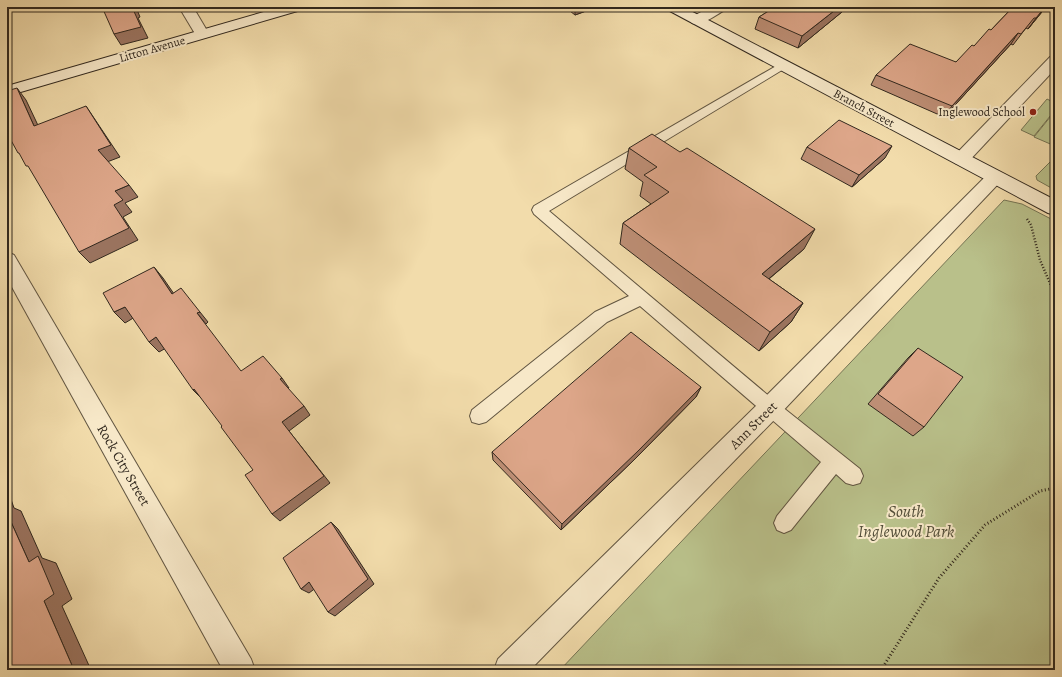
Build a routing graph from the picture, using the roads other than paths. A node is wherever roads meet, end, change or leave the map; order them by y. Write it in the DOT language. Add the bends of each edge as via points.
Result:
graph roads {
  1 [pos="186,7"];
  2 [pos="296,7"];
  3 [pos="673,7"];
  4 [pos="720,7"];
  5 [pos="697,20"];
  6 [pos="202,34"];
  7 [pos="1055,60"];
  8 [pos="783,65"];
  9 [pos="7,92"];
  10 [pos="961,159"];
  11 [pos="995,177"];
  12 [pos="1055,208"];
  13 [pos="7,260"];
  14 [pos="641,298"];
  15 [pos="770,408"];
  16 [pos="479,416"];
  17 [pos="834,461"];
  18 [pos="853,476"];
  19 [pos="784,523"];
  20 [pos="240,670"];
  21 [pos="509,670"];
  1 -- 6 [label="street"];
  2 -- 6 [label="street, Litton Avenue"];
  3 -- 5 [label="street, Branch Street"];
  4 -- 5 [label="street"];
  5 -- 8 [label="street, Branch Street"];
  6 -- 9 [label="street, Litton Avenue"];
  7 -- 10 [label="street"];
  8 -- 10 [label="street, Branch Street"];
  8 -- 14 [label="lane" via="538,210"];
  10 -- 11 [label="street, Branch Street"];
  11 -- 12 [label="street, Branch Street"];
  11 -- 15 [label="street, Ann Street"];
  13 -- 20 [label="street, Rock City Street"];
  14 -- 15 [label="lane"];
  14 -- 16 [label="lane" via="602,317"];
  15 -- 17 [label="lane"];
  15 -- 21 [label="street, Ann Street"];
  17 -- 18 [label="lane"];
  17 -- 19 [label="lane"];
}
